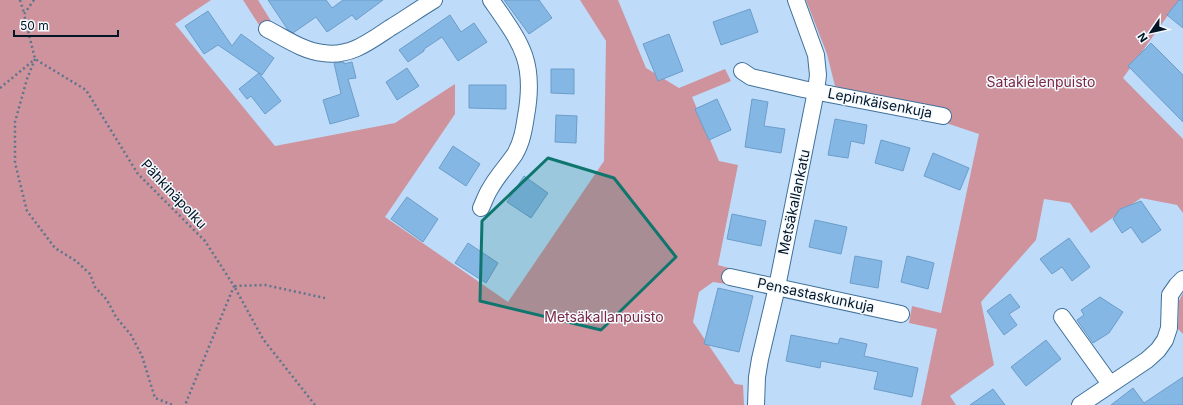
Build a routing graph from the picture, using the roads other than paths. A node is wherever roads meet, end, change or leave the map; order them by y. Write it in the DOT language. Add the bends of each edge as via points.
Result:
graph roads {
  1 [pos="434,0"];
  2 [pos="491,0"];
  3 [pos="796,0"];
  4 [pos="267,29"];
  5 [pos="742,70"];
  6 [pos="816,91"];
  7 [pos="943,116"];
  8 [pos="481,208"];
  9 [pos="730,277"];
  10 [pos="1183,279"];
  11 [pos="776,287"];
  12 [pos="901,314"];
  13 [pos="1062,317"];
  14 [pos="1110,384"];
  15 [pos="756,405"];
  16 [pos="1080,405"];
  1 -- 4 [label="street" via="357,49 339,53 306,49"];
  2 -- 8 [label="street" via="520,44 527,61 530,81 523,137 515,153 489,189"];
  3 -- 6 [label="street, Metsäkallankatu" via="816,55"];
  5 -- 6 [label="street, Lepinkäisenkuja" via="751,77"];
  6 -- 7 [label="street, Lepinkäisenkuja"];
  6 -- 11 [label="street, Metsäkallankatu"];
  9 -- 11 [label="street, Pensastaskunkuja"];
  10 -- 14 [label="street" via="1170,296 1166,340 1147,360"];
  11 -- 12 [label="street, Pensastaskunkuja"];
  11 -- 15 [label="street, Metsäkallankatu" via="760,359"];
  13 -- 14 [label="street"];
  14 -- 16 [label="street"];
}
